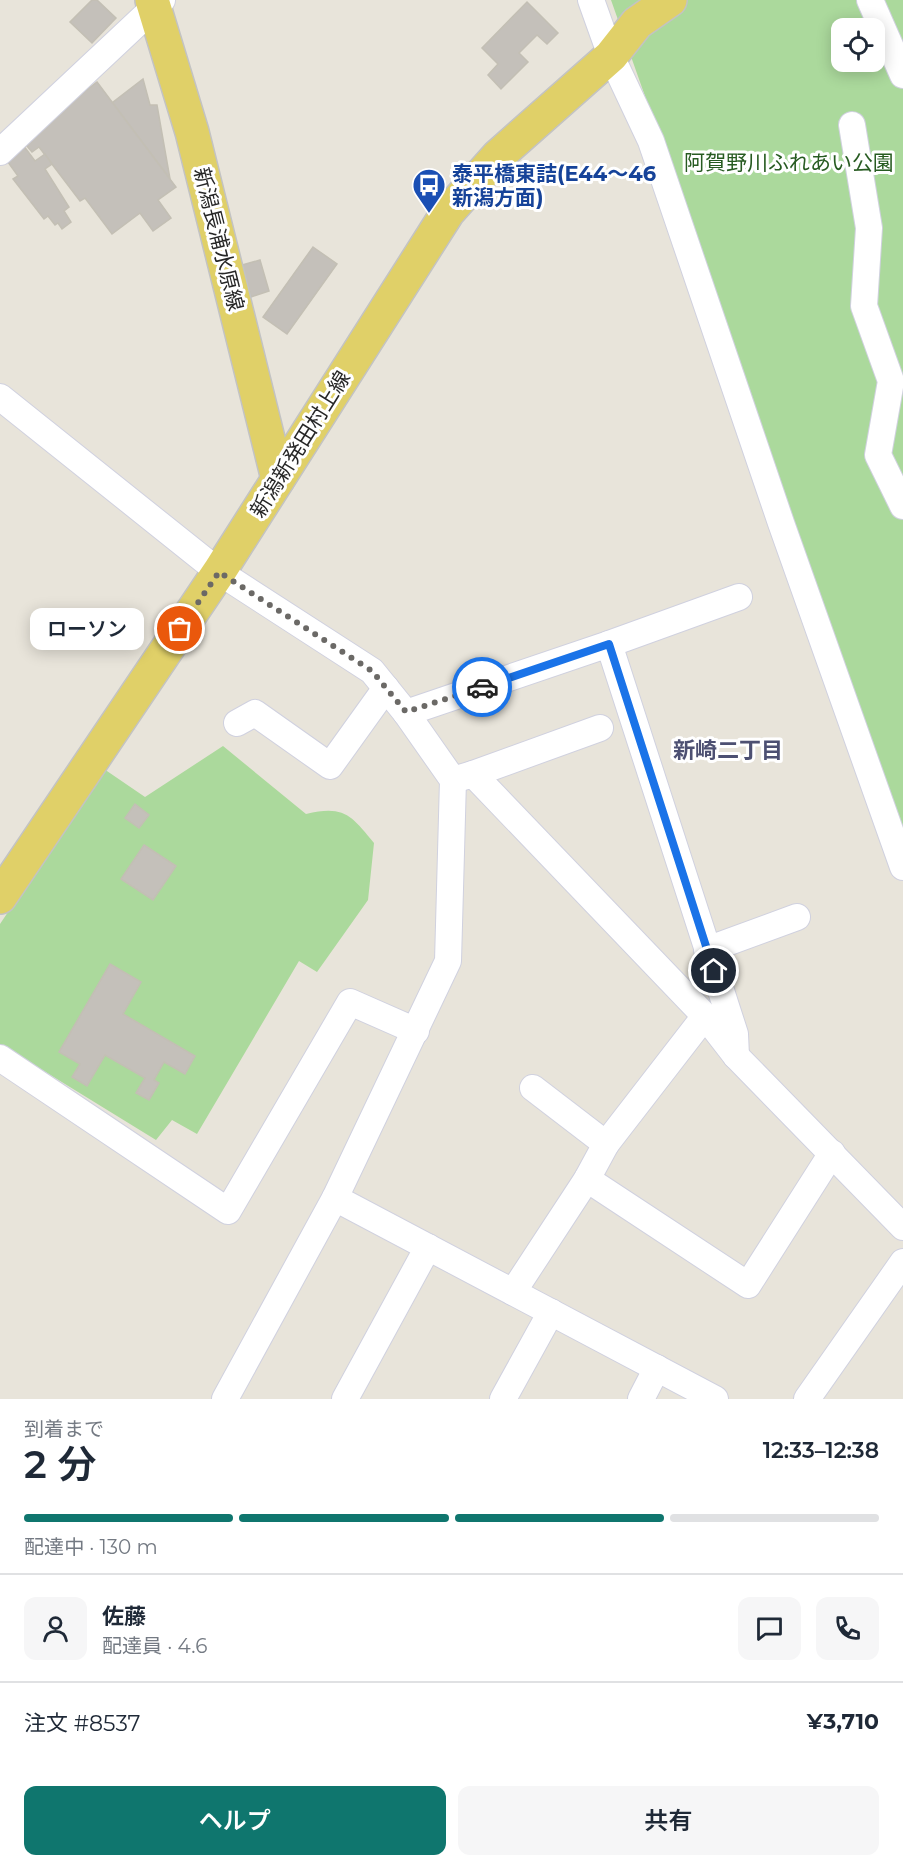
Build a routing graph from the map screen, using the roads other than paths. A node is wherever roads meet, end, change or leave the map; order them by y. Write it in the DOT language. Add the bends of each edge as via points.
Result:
graph roads {
  1 [pos="591,0"];
  2 [pos="670,0"];
  3 [pos="870,0"];
  4 [pos="156,2"];
  5 [pos="611,56"];
  6 [pos="903,75"];
  7 [pos="852,125"];
  8 [pos="0,152"];
  9 [pos="897,382"];
  10 [pos="0,397"];
  11 [pos="278,479"];
  12 [pos="903,506"];
  13 [pos="219,572"];
  14 [pos="739,597"];
  15 [pos="609,644"];
  16 [pos="386,688"];
  17 [pos="406,712"];
  18 [pos="237,723"];
  19 [pos="600,728"];
  20 [pos="463,777"];
  21 [pos="903,867"];
  22 [pos="0,897"];
  23 [pos="797,917"];
  24 [pos="707,950"];
  25 [pos="705,1016"];
  26 [pos="416,1031"];
  27 [pos="736,1056"];
  28 [pos="0,1058"];
  29 [pos="533,1088"];
  30 [pos="606,1144"];
  31 [pos="832,1153"];
  32 [pos="587,1179"];
  33 [pos="335,1198"];
  34 [pos="903,1227"];
  35 [pos="428,1247"];
  36 [pos="903,1262"];
  37 [pos="513,1292"];
  38 [pos="551,1312"];
  39 [pos="657,1368"];
  40 [pos="225,1399"];
  41 [pos="345,1399"];
  42 [pos="503,1399"];
  43 [pos="641,1399"];
  44 [pos="715,1399"];
  45 [pos="807,1399"];
  1 -- 5 [label="street"];
  2 -- 5 [label="main road, 新潟新発田村上線" via="637,22"];
  3 -- 6 [label="street"];
  4 -- 8 [label="street"];
  4 -- 11 [label="main road, 新潟長浦水原線"];
  5 -- 11 [label="main road, 新潟新発田村上線" via="498,156 448,212"];
  5 -- 21 [label="street" via="651,141"];
  7 -- 9 [label="street" via="868,228 864,306"];
  9 -- 12 [label="street" via="878,455"];
  10 -- 13 [label="street"];
  11 -- 13 [label="main road, 新潟新発田村上線"];
  13 -- 16 [label="street" via="372,671"];
  13 -- 22 [label="main road, 新潟新発田村上線"];
  14 -- 15 [label="street"];
  15 -- 17 [label="street"];
  15 -- 24 [label="street"];
  16 -- 17 [label="street"];
  16 -- 18 [label="street" via="330,766 255,713"];
  17 -- 20 [label="street"];
  19 -- 20 [label="street"];
  20 -- 25 [label="street"];
  20 -- 26 [label="street" via="448,961"];
  23 -- 24 [label="street"];
  24 -- 27 [label="street" via="735,1034"];
  25 -- 27 [label="street"];
  25 -- 30 [label="street"];
  26 -- 28 [label="street" via="350,1002 228,1211"];
  26 -- 33 [label="street"];
  27 -- 31 [label="street"];
  29 -- 30 [label="street"];
  30 -- 32 [label="street"];
  31 -- 32 [label="street" via="747,1285"];
  31 -- 34 [label="street"];
  32 -- 37 [label="street"];
  33 -- 35 [label="street"];
  33 -- 40 [label="street"];
  35 -- 37 [label="street"];
  35 -- 41 [label="street"];
  36 -- 45 [label="street"];
  37 -- 38 [label="street"];
  38 -- 39 [label="street"];
  38 -- 42 [label="street"];
  39 -- 43 [label="street"];
  39 -- 44 [label="street"];
}
